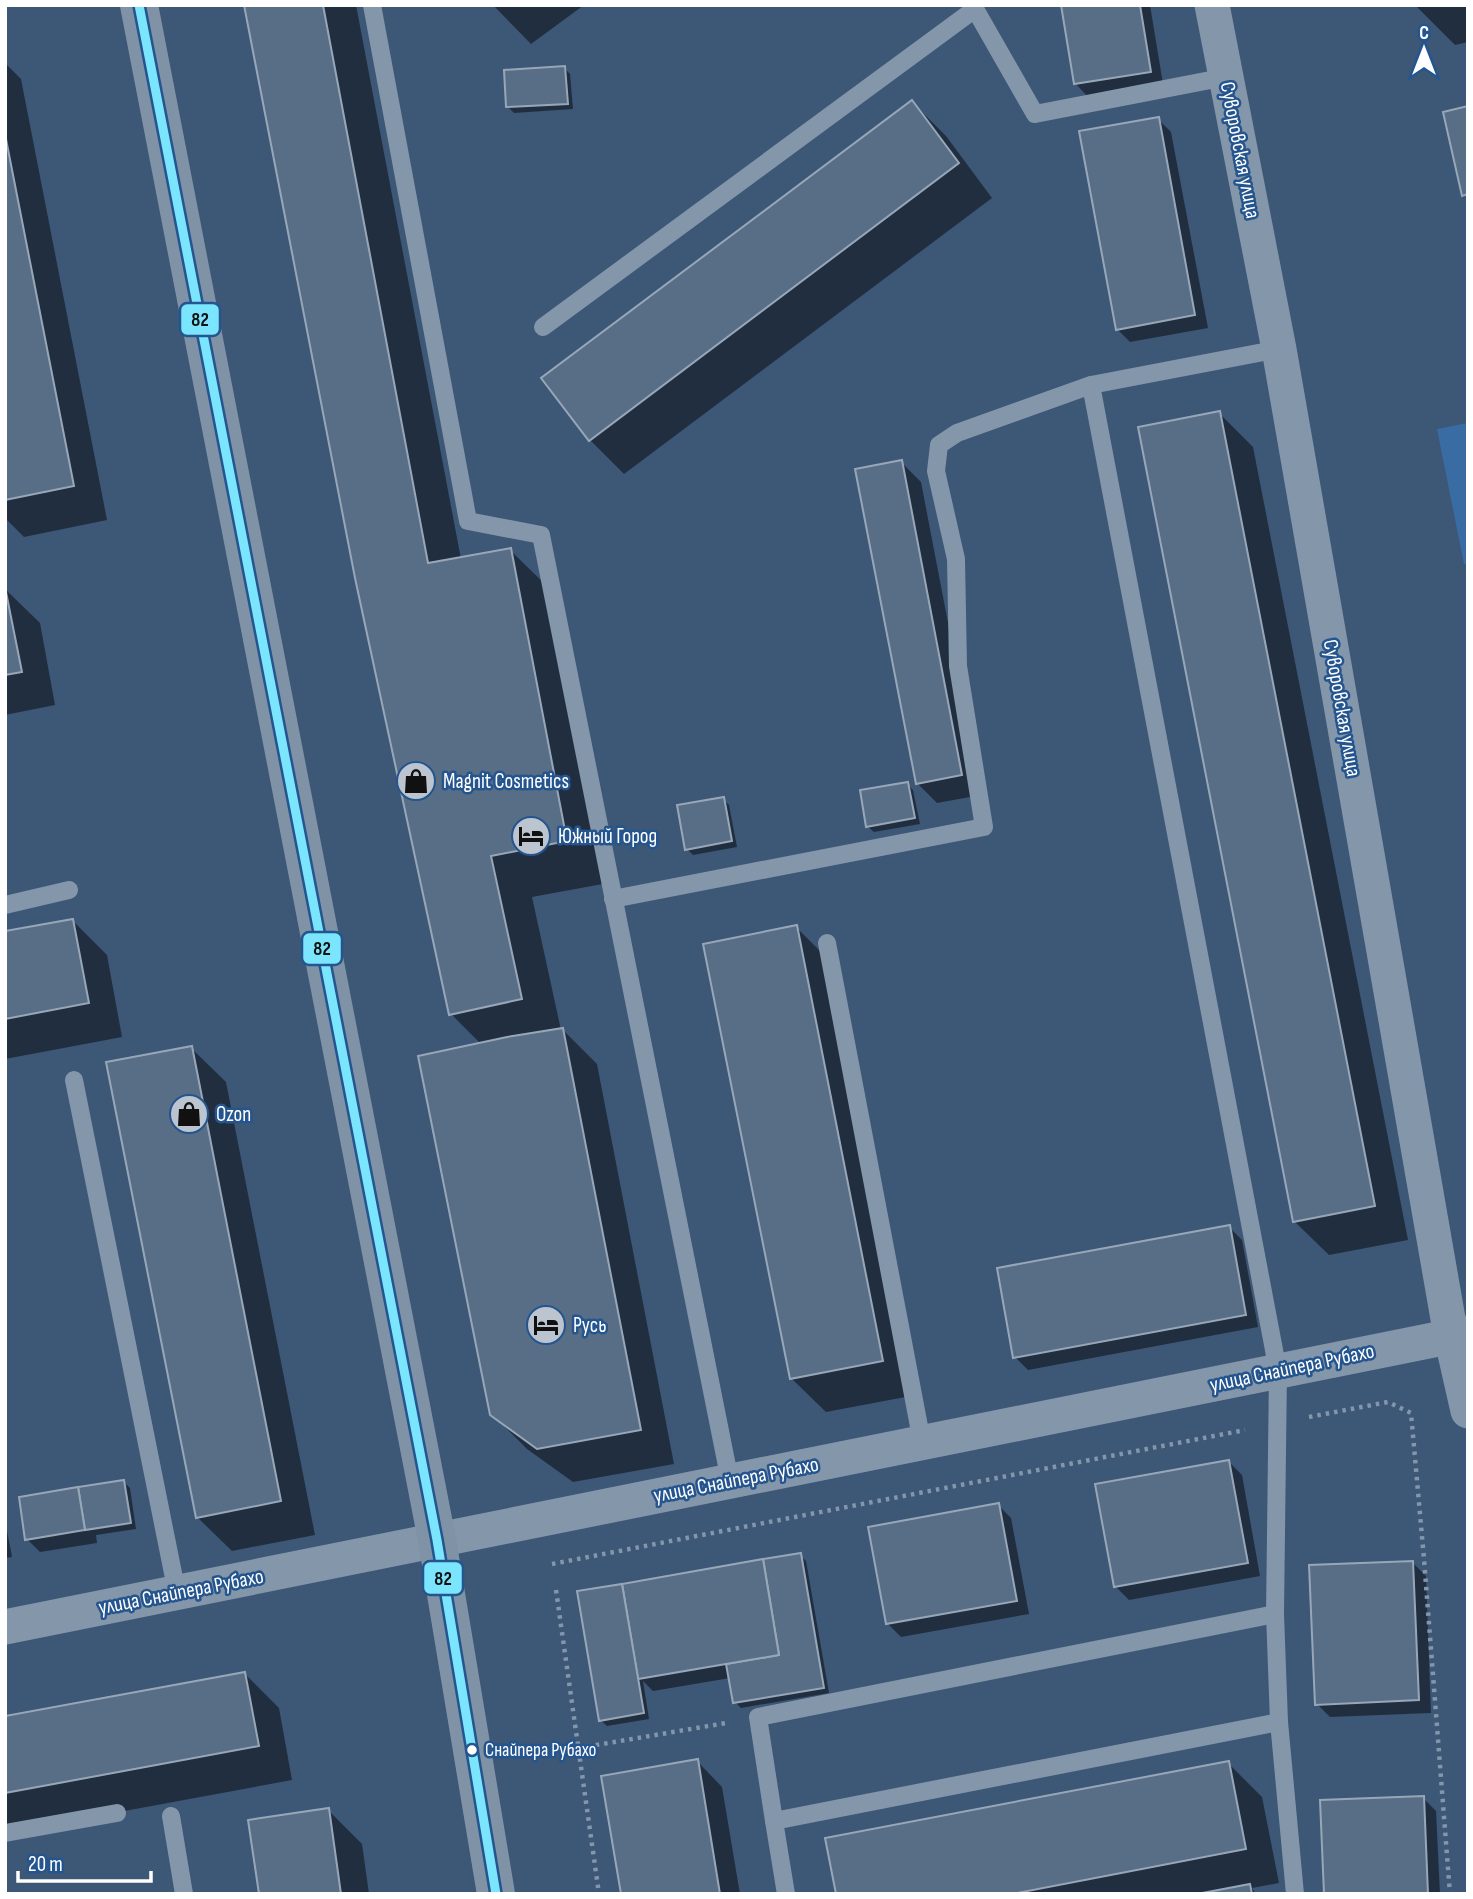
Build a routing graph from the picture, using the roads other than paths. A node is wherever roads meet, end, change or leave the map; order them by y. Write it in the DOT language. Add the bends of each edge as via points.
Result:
graph roads {
  1 [pos="139,5"];
  2 [pos="372,5"];
  3 [pos="1212,5"];
  4 [pos="975,7"];
  5 [pos="1226,77"];
  6 [pos="543,327"];
  7 [pos="1279,349"];
  8 [pos="1091,385"];
  9 [pos="69,890"];
  10 [pos="613,898"];
  11 [pos="5,905"];
  12 [pos="827,943"];
  13 [pos="74,1080"];
  14 [pos="1459,1334"];
  15 [pos="1278,1371"];
  16 [pos="1468,1411"];
  17 [pos="922,1442"];
  18 [pos="730,1481"];
  19 [pos="438,1540"];
  20 [pos="177,1593"];
  21 [pos="1275,1614"];
  22 [pos="5,1627"];
  23 [pos="1279,1722"];
  24 [pos="117,1813"];
  25 [pos="172,1816"];
  26 [pos="774,1821"];
  27 [pos="5,1833"];
  28 [pos="184,1894"];
  29 [pos="496,1894"];
  30 [pos="786,1894"];
  31 [pos="1295,1894"];
  1 -- 19 [label="street"];
  2 -- 10 [label="lane" via="468,521 541,535"];
  3 -- 5 [label="street, Суворовская улица"];
  4 -- 5 [label="lane" via="1035,114"];
  4 -- 6 [label="lane"];
  5 -- 7 [label="street, Суворовская улица"];
  7 -- 8 [label="lane"];
  7 -- 14 [label="street, Суворовская улица"];
  8 -- 10 [label="lane" via="957,433 939,445 936,471 956,559 958,666 984,827"];
  8 -- 15 [label="lane"];
  9 -- 11 [label="lane"];
  10 -- 18 [label="lane"];
  12 -- 17 [label="lane"];
  13 -- 20 [label="lane"];
  14 -- 15 [label="street, улица Снайпера Рубахо"];
  14 -- 16 [label="street, Суворовская улица"];
  15 -- 17 [label="street, улица Снайпера Рубахо"];
  15 -- 21 [label="lane"];
  17 -- 18 [label="street, улица Снайпера Рубахо"];
  18 -- 19 [label="street, улица Снайпера Рубахо"];
  19 -- 20 [label="street, улица Снайпера Рубахо"];
  19 -- 29 [label="street"];
  20 -- 22 [label="street, улица Снайпера Рубахо"];
  21 -- 23 [label="lane"];
  21 -- 26 [label="lane" via="758,1717"];
  23 -- 26 [label="lane"];
  23 -- 31 [label="lane"];
  24 -- 27 [label="lane"];
  25 -- 28 [label="lane"];
  26 -- 30 [label="lane"];
}
